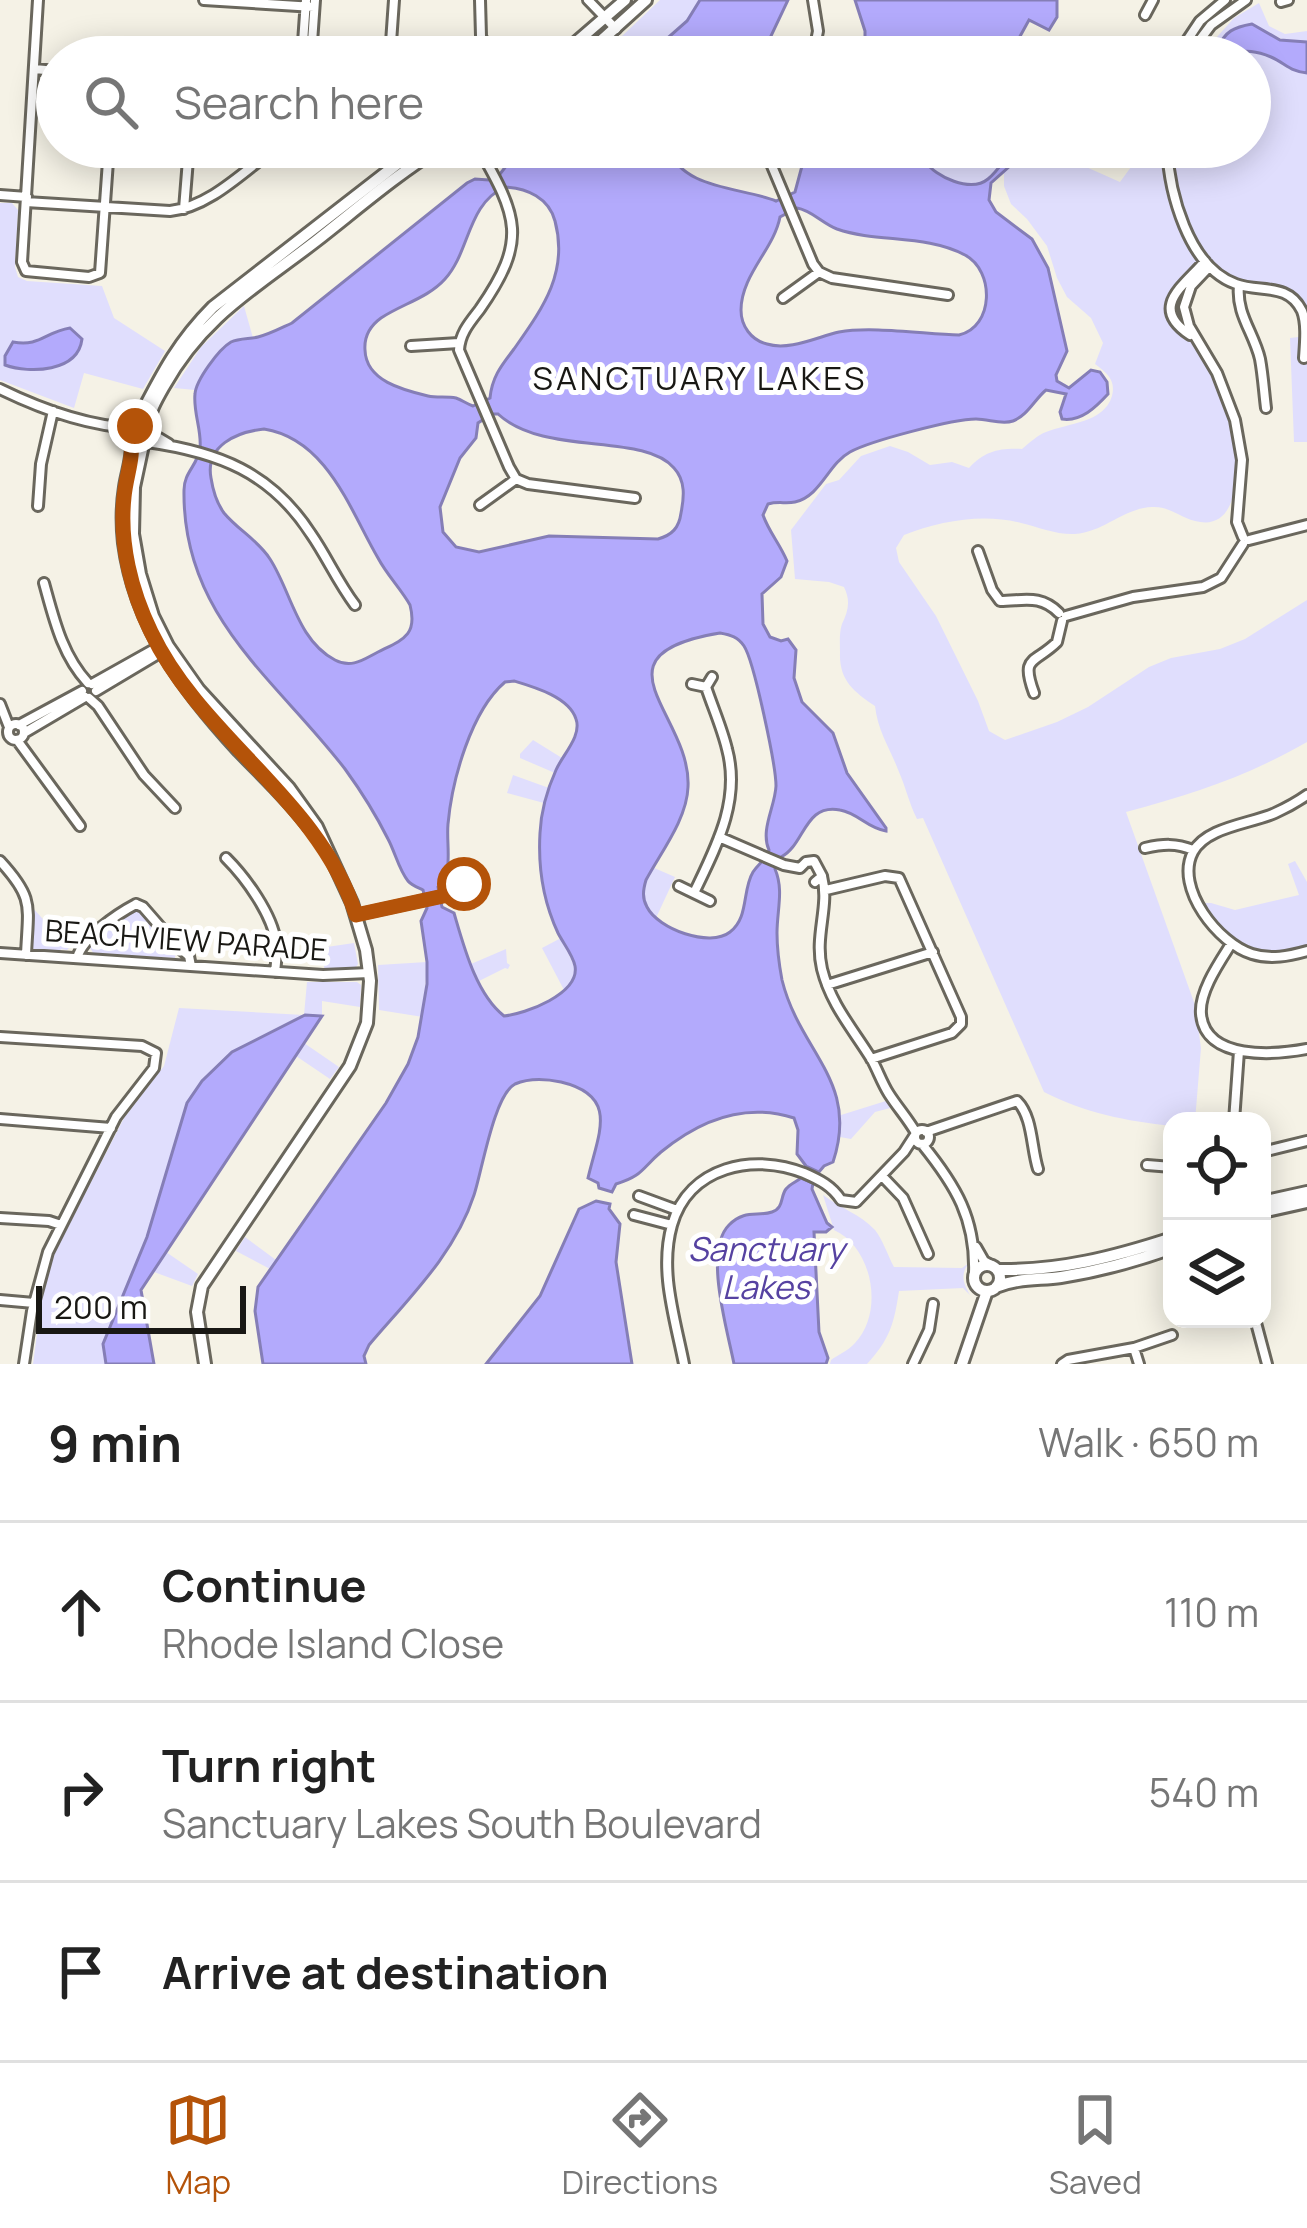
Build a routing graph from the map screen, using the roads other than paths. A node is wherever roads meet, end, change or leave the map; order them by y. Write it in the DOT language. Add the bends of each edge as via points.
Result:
graph roads {
  1 [pos="38,0"];
  2 [pos="204,0"];
  3 [pos="394,0"];
  4 [pos="480,0"];
  5 [pos="588,0"];
  6 [pos="625,0"];
  7 [pos="646,0"];
  8 [pos="814,0"];
  9 [pos="1153,0"];
  10 [pos="1225,0"];
  11 [pos="1239,2"];
  12 [pos="310,3"];
  13 [pos="1145,15"];
  14 [pos="605,19"];
  15 [pos="616,29"];
  16 [pos="305,36"];
  17 [pos="311,36"];
  18 [pos="391,36"];
  19 [pos="481,36"];
  20 [pos="584,36"];
  21 [pos="608,36"];
  22 [pos="817,36"];
  23 [pos="1190,36"];
  24 [pos="1203,36"];
  25 [pos="34,69"];
  26 [pos="108,168"];
  27 [pos="188,168"];
  28 [pos="246,168"];
  29 [pos="393,168"];
  30 [pos="410,168"];
  31 [pos="489,168"];
  32 [pos="773,168"];
  33 [pos="1170,168"];
  34 [pos="0,195"];
  35 [pos="26,199"];
  36 [pos="105,207"];
  37 [pos="187,208"];
  38 [pos="1207,264"];
  39 [pos="819,272"];
  40 [pos="262,275"];
  41 [pos="1239,286"];
  42 [pos="948,295"];
  43 [pos="784,298"];
  44 [pos="1184,308"];
  45 [pos="1171,310"];
  46 [pos="1194,338"];
  47 [pos="459,343"];
  48 [pos="410,347"];
  49 [pos="1304,358"];
  50 [pos="0,389"];
  51 [pos="1266,408"];
  52 [pos="52,411"];
  53 [pos="139,435"];
  54 [pos="517,478"];
  55 [pos="635,498"];
  56 [pos="480,505"];
  57 [pos="38,508"];
  58 [pos="1307,525"];
  59 [pos="1245,541"];
  60 [pos="978,551"];
  61 [pos="44,583"];
  62 [pos="355,605"];
  63 [pos="1062,617"];
  64 [pos="163,648"];
  65 [pos="692,685"];
  66 [pos="89,691"];
  67 [pos="1034,693"];
  68 [pos="0,704"];
  69 [pos="13,734"];
  70 [pos="1307,795"];
  71 [pos="177,810"];
  72 [pos="80,826"];
  73 [pos="719,837"];
  74 [pos="1145,848"];
  75 [pos="1193,850"];
  76 [pos="226,859"];
  77 [pos="0,861"];
  78 [pos="800,868"];
  79 [pos="818,879"];
  80 [pos="679,886"];
  81 [pos="826,890"];
  82 [pos="694,892"];
  83 [pos="443,896"];
  84 [pos="710,901"];
  85 [pos="356,915"];
  86 [pos="1231,944"];
  87 [pos="1307,951"];
  88 [pos="933,952"];
  89 [pos="0,953"];
  90 [pos="26,955"];
  91 [pos="81,959"];
  92 [pos="187,966"];
  93 [pos="275,972"];
  94 [pos="369,973"];
  95 [pos="827,985"];
  96 [pos="0,1037"];
  97 [pos="1307,1049"];
  98 [pos="1239,1052"];
  99 [pos="871,1059"];
  100 [pos="1235,1112"];
  101 [pos="0,1119"];
  102 [pos="110,1129"];
  103 [pos="924,1136"];
  104 [pos="1307,1142"];
  105 [pos="1271,1150"];
  106 [pos="1147,1165"];
  107 [pos="1163,1167"];
  108 [pos="1039,1168"];
  109 [pos="882,1176"];
  110 [pos="1307,1192"];
  111 [pos="1271,1200"];
  112 [pos="1307,1202"];
  113 [pos="677,1210"];
  114 [pos="1271,1211"];
  115 [pos="0,1218"];
  116 [pos="61,1225"];
  117 [pos="672,1225"];
  118 [pos="1163,1241"];
  119 [pos="975,1246"];
  120 [pos="1163,1251"];
  121 [pos="928,1254"];
  122 [pos="995,1267"];
  123 [pos="984,1285"];
  124 [pos="0,1300"];
  125 [pos="34,1303"];
  126 [pos="934,1304"];
  127 [pos="1257,1328"];
  128 [pos="1172,1335"];
  129 [pos="1135,1348"];
  130 [pos="24,1364"];
  131 [pos="206,1364"];
  132 [pos="684,1364"];
  133 [pos="913,1364"];
  134 [pos="962,1364"];
  135 [pos="1062,1364"];
  136 [pos="1138,1364"];
  137 [pos="1267,1364"];
  1 -- 25 [label="street"];
  2 -- 12 [label="street"];
  3 -- 18 [label="street"];
  4 -- 19 [label="street"];
  5 -- 14 [label="street"];
  6 -- 14 [label="street"];
  7 -- 15 [label="street"];
  8 -- 22 [label="street"];
  9 -- 13 [label="street"];
  10 -- 23 [label="street"];
  11 -- 24 [label="street"];
  12 -- 16 [label="street"];
  12 -- 17 [label="street"];
  14 -- 15 [label="street"];
  14 -- 20 [label="street"];
  15 -- 21 [label="street"];
  25 -- 35 [label="street"];
  26 -- 36 [label="street"];
  27 -- 37 [label="street"];
  28 -- 37 [label="street"];
  29 -- 40 [label="street"];
  30 -- 40 [label="street"];
  31 -- 47 [label="street" via="511,218 510,256"];
  32 -- 39 [label="street"];
  33 -- 38 [label="street" via="1178,208"];
  34 -- 35 [label="street"];
  35 -- 36 [label="street"];
  35 -- 36 [label="street" via="24,270 31,273 100,273"];
  36 -- 37 [label="street"];
  38 -- 41 [label="street"];
  38 -- 44 [label="street"];
  38 -- 45 [label="street" via="1175,291"];
  39 -- 42 [label="street"];
  39 -- 43 [label="street"];
  40 -- 53 [label="street" via="189,347"];
  41 -- 49 [label="street" via="1277,289 1298,304"];
  41 -- 51 [label="street"];
  44 -- 45 [label="street"];
  44 -- 46 [label="street"];
  45 -- 46 [label="street"];
  46 -- 59 [label="street" via="1235,419 1242,460 1236,514"];
  47 -- 48 [label="street"];
  47 -- 54 [label="street"];
  50 -- 52 [label="street"];
  52 -- 53 [label="street"];
  52 -- 57 [label="street"];
  53 -- 62 [label="street" via="262,479 307,527"];
  53 -- 64 [label="street" via="124,541 138,603"];
  54 -- 55 [label="street"];
  54 -- 56 [label="street"];
  58 -- 59 [label="street"];
  59 -- 63 [label="street" via="1221,578 1203,587"];
  60 -- 63 [label="street" via="1000,601 1037,599"];
  61 -- 66 [label="street" via="57,632"];
  63 -- 67 [label="street" via="1057,642 1028,664"];
  64 -- 66 [label="street"];
  64 -- 85 [label="street" via="211,719 332,858"];
  65 -- 73 [label="street" via="709,682 730,768"];
  66 -- 69 [label="street"];
  66 -- 71 [label="street"];
  68 -- 69 [label="street"];
  69 -- 72 [label="street"];
  70 -- 75 [label="street"];
  73 -- 78 [label="street"];
  73 -- 82 [label="street"];
  74 -- 75 [label="street"];
  75 -- 86 [label="street" via="1191,887"];
  76 -- 93 [label="street" via="271,926"];
  77 -- 90 [label="street" via="28,898"];
  78 -- 79 [label="street"];
  78 -- 79 [label="street" via="818,863"];
  79 -- 81 [label="street"];
  80 -- 82 [label="street"];
  81 -- 88 [label="street" via="899,878"];
  81 -- 95 [label="street" via="819,944"];
  82 -- 84 [label="street"];
  83 -- 85 [label="street"];
  85 -- 94 [label="street"];
  86 -- 87 [label="street" via="1255,955"];
  86 -- 98 [label="street" via="1201,1012 1211,1036"];
  88 -- 95 [label="street"];
  88 -- 99 [label="street" via="961,1024"];
  89 -- 90 [label="street, BEACHVIEW PARADE"];
  90 -- 91 [label="street, BEACHVIEW PARADE"];
  91 -- 92 [label="street, BEACHVIEW PARADE"];
  91 -- 92 [label="street" via="88,941 136,900 189,956"];
  92 -- 93 [label="street, BEACHVIEW PARADE"];
  93 -- 94 [label="street, BEACHVIEW PARADE"];
  94 -- 131 [label="street" via="356,1056 202,1286 197,1312"];
  95 -- 99 [label="street"];
  96 -- 102 [label="street" via="154,1050 154,1068"];
  97 -- 98 [label="street"];
  98 -- 100 [label="street"];
  99 -- 103 [label="street"];
  101 -- 102 [label="street"];
  102 -- 116 [label="street"];
  103 -- 108 [label="street" via="1017,1101"];
  103 -- 109 [label="street"];
  103 -- 119 [label="street"];
  104 -- 105 [label="street"];
  106 -- 107 [label="street"];
  109 -- 113 [label="street" via="864,1194 848,1196 799,1171 764,1162 735,1166"];
  109 -- 121 [label="street" via="903,1198"];
  110 -- 111 [label="street"];
  112 -- 114 [label="street"];
  113 -- 117 [label="street"];
  113 -- 117 [label="street" via="643,1197 639,1216"];
  115 -- 116 [label="street"];
  116 -- 125 [label="street"];
  117 -- 132 [label="street" via="667,1279"];
  118 -- 122 [label="street" via="1070,1265"];
  119 -- 122 [label="street"];
  119 -- 123 [label="street"];
  120 -- 123 [label="street" via="1060,1277"];
  122 -- 123 [label="street" via="1000,1277"];
  122 -- 123 [label="street" via="979,1267"];
  123 -- 134 [label="street"];
  124 -- 125 [label="street"];
  125 -- 130 [label="street"];
  126 -- 133 [label="street"];
  127 -- 137 [label="street"];
  128 -- 129 [label="street"];
  129 -- 135 [label="street"];
  129 -- 136 [label="street"];
}
